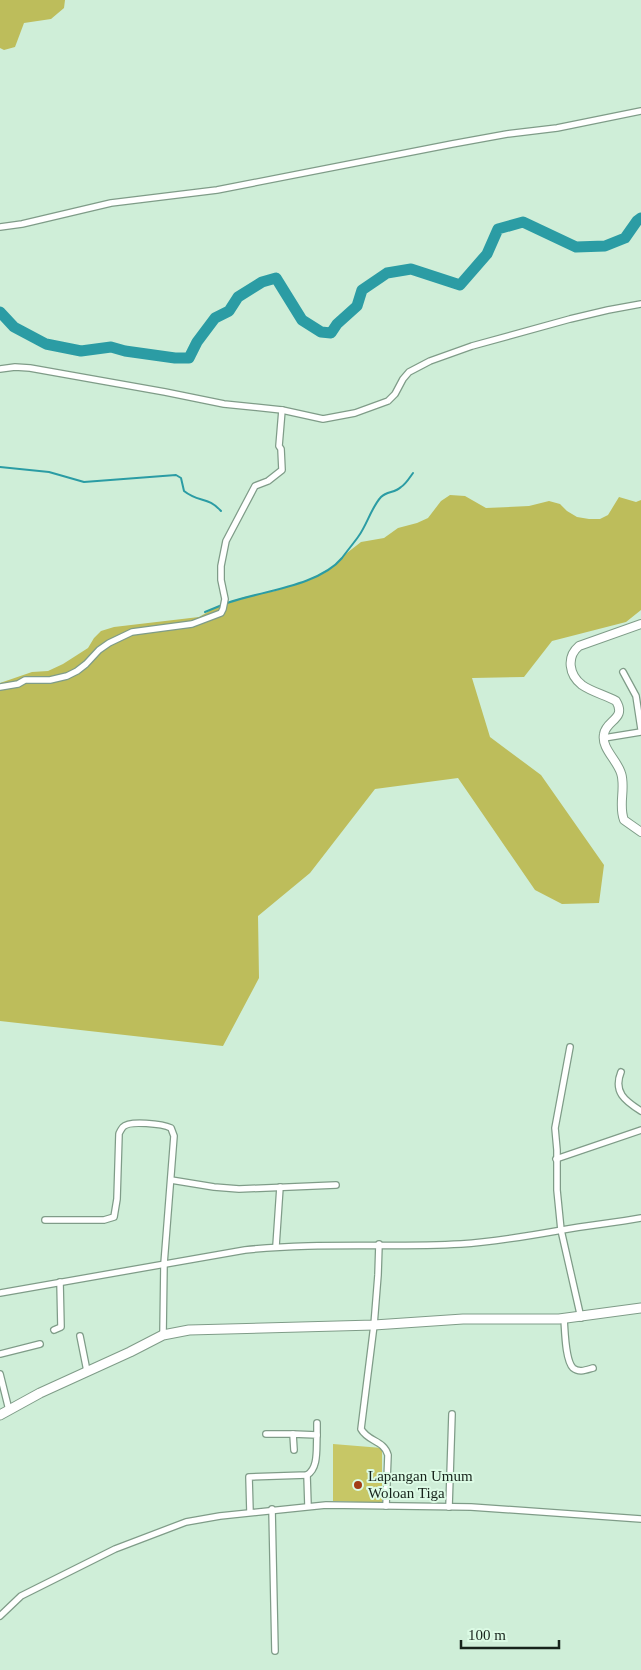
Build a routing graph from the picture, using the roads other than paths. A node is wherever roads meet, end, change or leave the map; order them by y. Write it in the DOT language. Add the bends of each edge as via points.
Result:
graph roads {
  1 [pos="641,111"];
  2 [pos="0,227"];
  3 [pos="641,304"];
  4 [pos="0,369"];
  5 [pos="282,410"];
  6 [pos="641,624"];
  7 [pos="623,672"];
  8 [pos="0,687"];
  9 [pos="641,730"];
  10 [pos="604,738"];
  11 [pos="641,832"];
  12 [pos="570,1047"];
  13 [pos="621,1072"];
  14 [pos="641,1111"];
  15 [pos="641,1130"];
  16 [pos="556,1159"];
  17 [pos="171,1180"];
  18 [pos="336,1186"];
  19 [pos="280,1187"];
  20 [pos="641,1218"];
  21 [pos="45,1220"];
  22 [pos="561,1230"];
  23 [pos="379,1244"];
  24 [pos="276,1246"];
  25 [pos="164,1264"];
  26 [pos="60,1282"];
  27 [pos="0,1293"];
  28 [pos="641,1308"];
  29 [pos="581,1318"];
  30 [pos="564,1319"];
  31 [pos="374,1325"];
  32 [pos="54,1330"];
  33 [pos="164,1335"];
  34 [pos="80,1336"];
  35 [pos="40,1344"];
  36 [pos="0,1354"];
  37 [pos="592,1368"];
  38 [pos="87,1370"];
  39 [pos="0,1374"];
  40 [pos="9,1410"];
  41 [pos="452,1414"];
  42 [pos="0,1415"];
  43 [pos="317,1423"];
  44 [pos="266,1434"];
  45 [pos="293,1434"];
  46 [pos="318,1435"];
  47 [pos="294,1450"];
  48 [pos="307,1475"];
  49 [pos="308,1506"];
  50 [pos="386,1506"];
  51 [pos="449,1507"];
  52 [pos="272,1509"];
  53 [pos="250,1512"];
  54 [pos="641,1519"];
  55 [pos="0,1616"];
  56 [pos="275,1651"];
  1 -- 2 [label="street" via="217,190 111,203"];
  3 -- 5 [label="street" via="570,319 430,361 410,372 388,401 355,413 323,419"];
  4 -- 5 [label="street" via="30,368 224,404"];
  5 -- 8 [label="street" via="279,446 282,470 255,486 226,541 220,566 225,599 221,613 192,624 132,632 108,643 86,664 67,676 25,680"];
  6 -- 10 [label="street" via="578,646 572,655 570,665 580,683 616,700 618,705 618,715 607,726"];
  7 -- 9 [label="street" via="636,696"];
  9 -- 10 [label="street"];
  10 -- 11 [label="street" via="621,771 624,820"];
  12 -- 16 [label="street" via="555,1128"];
  13 -- 14 [label="street" via="619,1090"];
  15 -- 16 [label="street"];
  16 -- 22 [label="street"];
  17 -- 19 [label="street" via="239,1189"];
  17 -- 21 [label="street" via="174,1136 171,1128 157,1124 127,1124 119,1134 114,1217 104,1220"];
  17 -- 25 [label="street"];
  18 -- 19 [label="street"];
  19 -- 24 [label="street"];
  20 -- 22 [label="street"];
  22 -- 23 [label="street" via="481,1242"];
  22 -- 29 [label="street"];
  23 -- 24 [label="street"];
  23 -- 31 [label="street"];
  24 -- 25 [label="street"];
  25 -- 26 [label="street"];
  25 -- 33 [label="street"];
  26 -- 27 [label="street"];
  26 -- 32 [label="street" via="61,1327"];
  28 -- 29 [label="main road"];
  29 -- 30 [label="main road"];
  30 -- 31 [label="main road" via="463,1319"];
  30 -- 37 [label="street" via="568,1360 572,1368 584,1371"];
  31 -- 33 [label="main road" via="190,1330"];
  31 -- 50 [label="street" via="361,1429 365,1436 387,1450"];
  33 -- 38 [label="main road"];
  34 -- 38 [label="street"];
  35 -- 36 [label="street"];
  38 -- 40 [label="main road"];
  39 -- 40 [label="street"];
  40 -- 42 [label="main road"];
  41 -- 51 [label="street"];
  43 -- 46 [label="street"];
  44 -- 45 [label="street"];
  45 -- 46 [label="street"];
  45 -- 47 [label="street"];
  46 -- 48 [label="street" via="314,1467"];
  48 -- 49 [label="street"];
  48 -- 53 [label="street" via="249,1478"];
  49 -- 50 [label="street"];
  49 -- 52 [label="street"];
  50 -- 51 [label="street"];
  51 -- 54 [label="street"];
  52 -- 53 [label="street"];
  52 -- 56 [label="street"];
  53 -- 55 [label="street" via="186,1522 115,1549 34,1588"];
}
